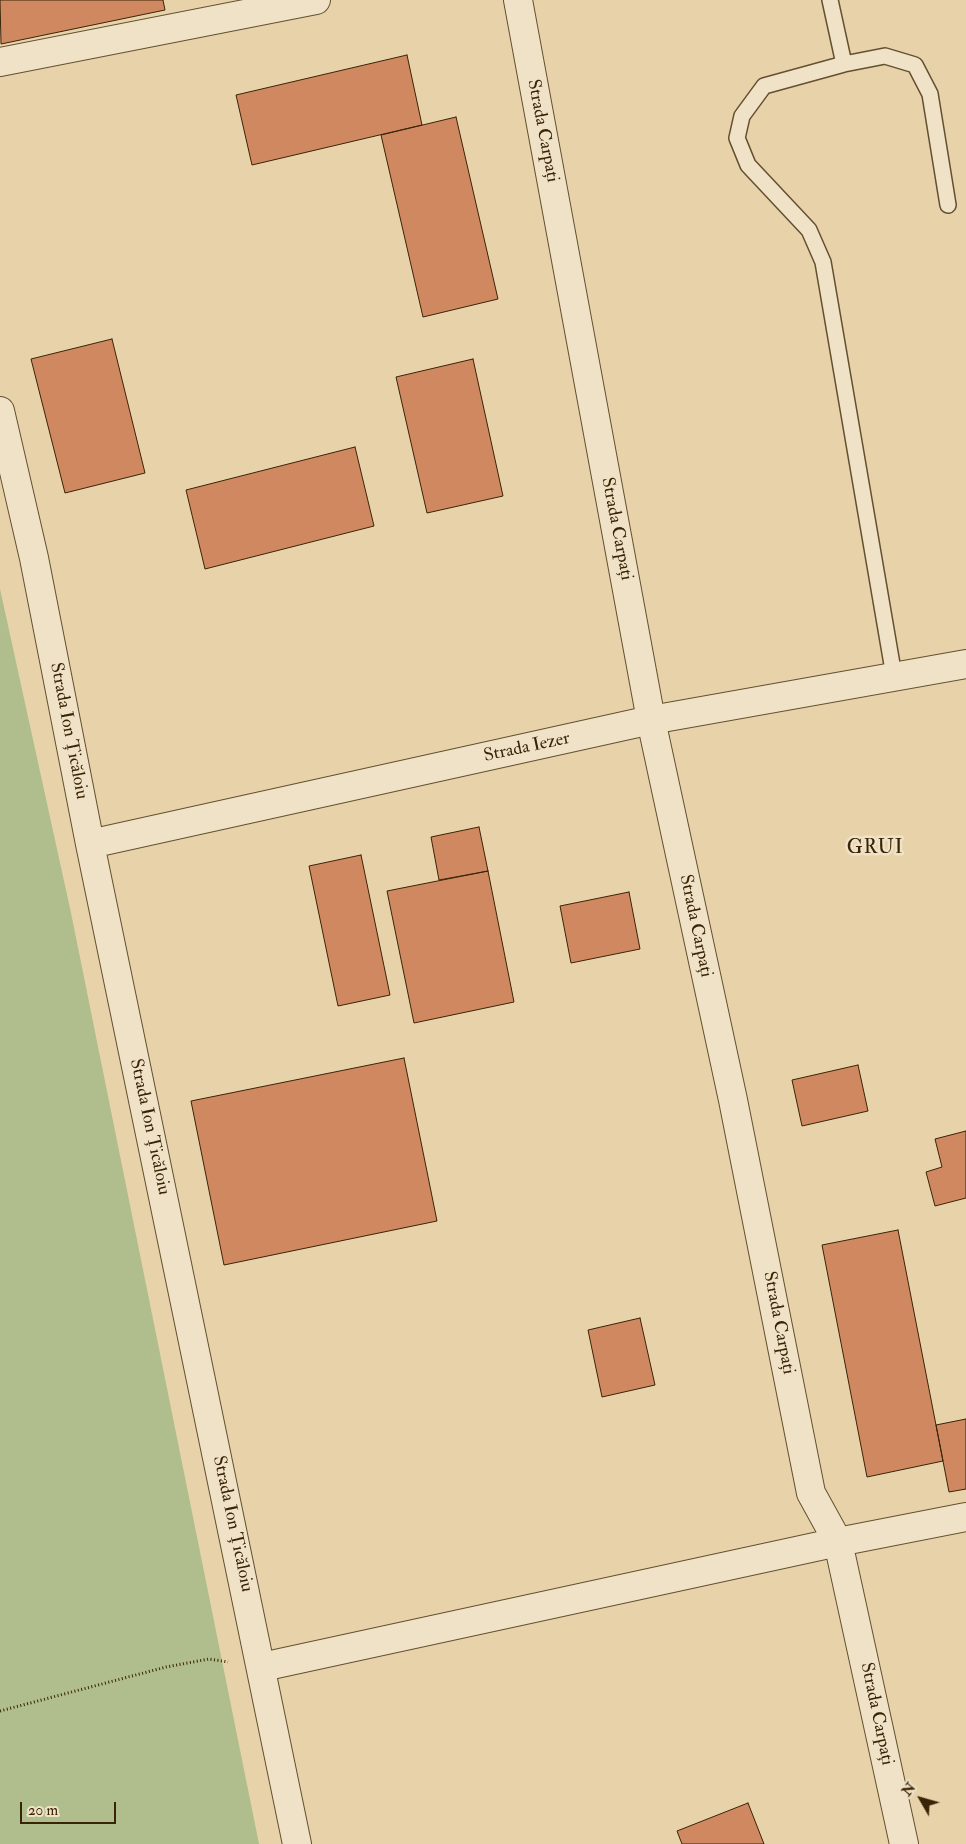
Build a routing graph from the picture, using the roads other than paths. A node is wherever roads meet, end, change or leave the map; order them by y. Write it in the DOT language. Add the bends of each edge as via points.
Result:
graph roads {
  1 [pos="316,0"];
  2 [pos="518,0"];
  3 [pos="830,0"];
  4 [pos="0,62"];
  5 [pos="844,64"];
  6 [pos="948,205"];
  7 [pos="0,411"];
  8 [pos="966,664"];
  9 [pos="894,676"];
  10 [pos="651,720"];
  11 [pos="90,844"];
  12 [pos="966,1517"];
  13 [pos="838,1542"];
  14 [pos="262,1667"];
  15 [pos="297,1844"];
  16 [pos="904,1844"];
  1 -- 4 [label="street"];
  2 -- 10 [label="street, Strada Carpați"];
  3 -- 5 [label="lane"];
  5 -- 6 [label="lane" via="885,56 915,64 930,94"];
  5 -- 9 [label="lane" via="764,86 742,116 737,138 748,165 810,230 823,262"];
  7 -- 11 [label="street, Strada Ion Țicăloiu" via="34,558"];
  8 -- 9 [label="street, Strada Iezer"];
  9 -- 10 [label="street, Strada Iezer"];
  10 -- 11 [label="street, Strada Iezer"];
  10 -- 13 [label="street, Strada Carpați" via="733,1100 811,1493"];
  11 -- 14 [label="street, Strada Ion Țicăloiu"];
  12 -- 13 [label="street"];
  13 -- 14 [label="street"];
  13 -- 16 [label="street, Strada Carpați"];
  14 -- 15 [label="street, Strada Ion Țicăloiu"];
}
